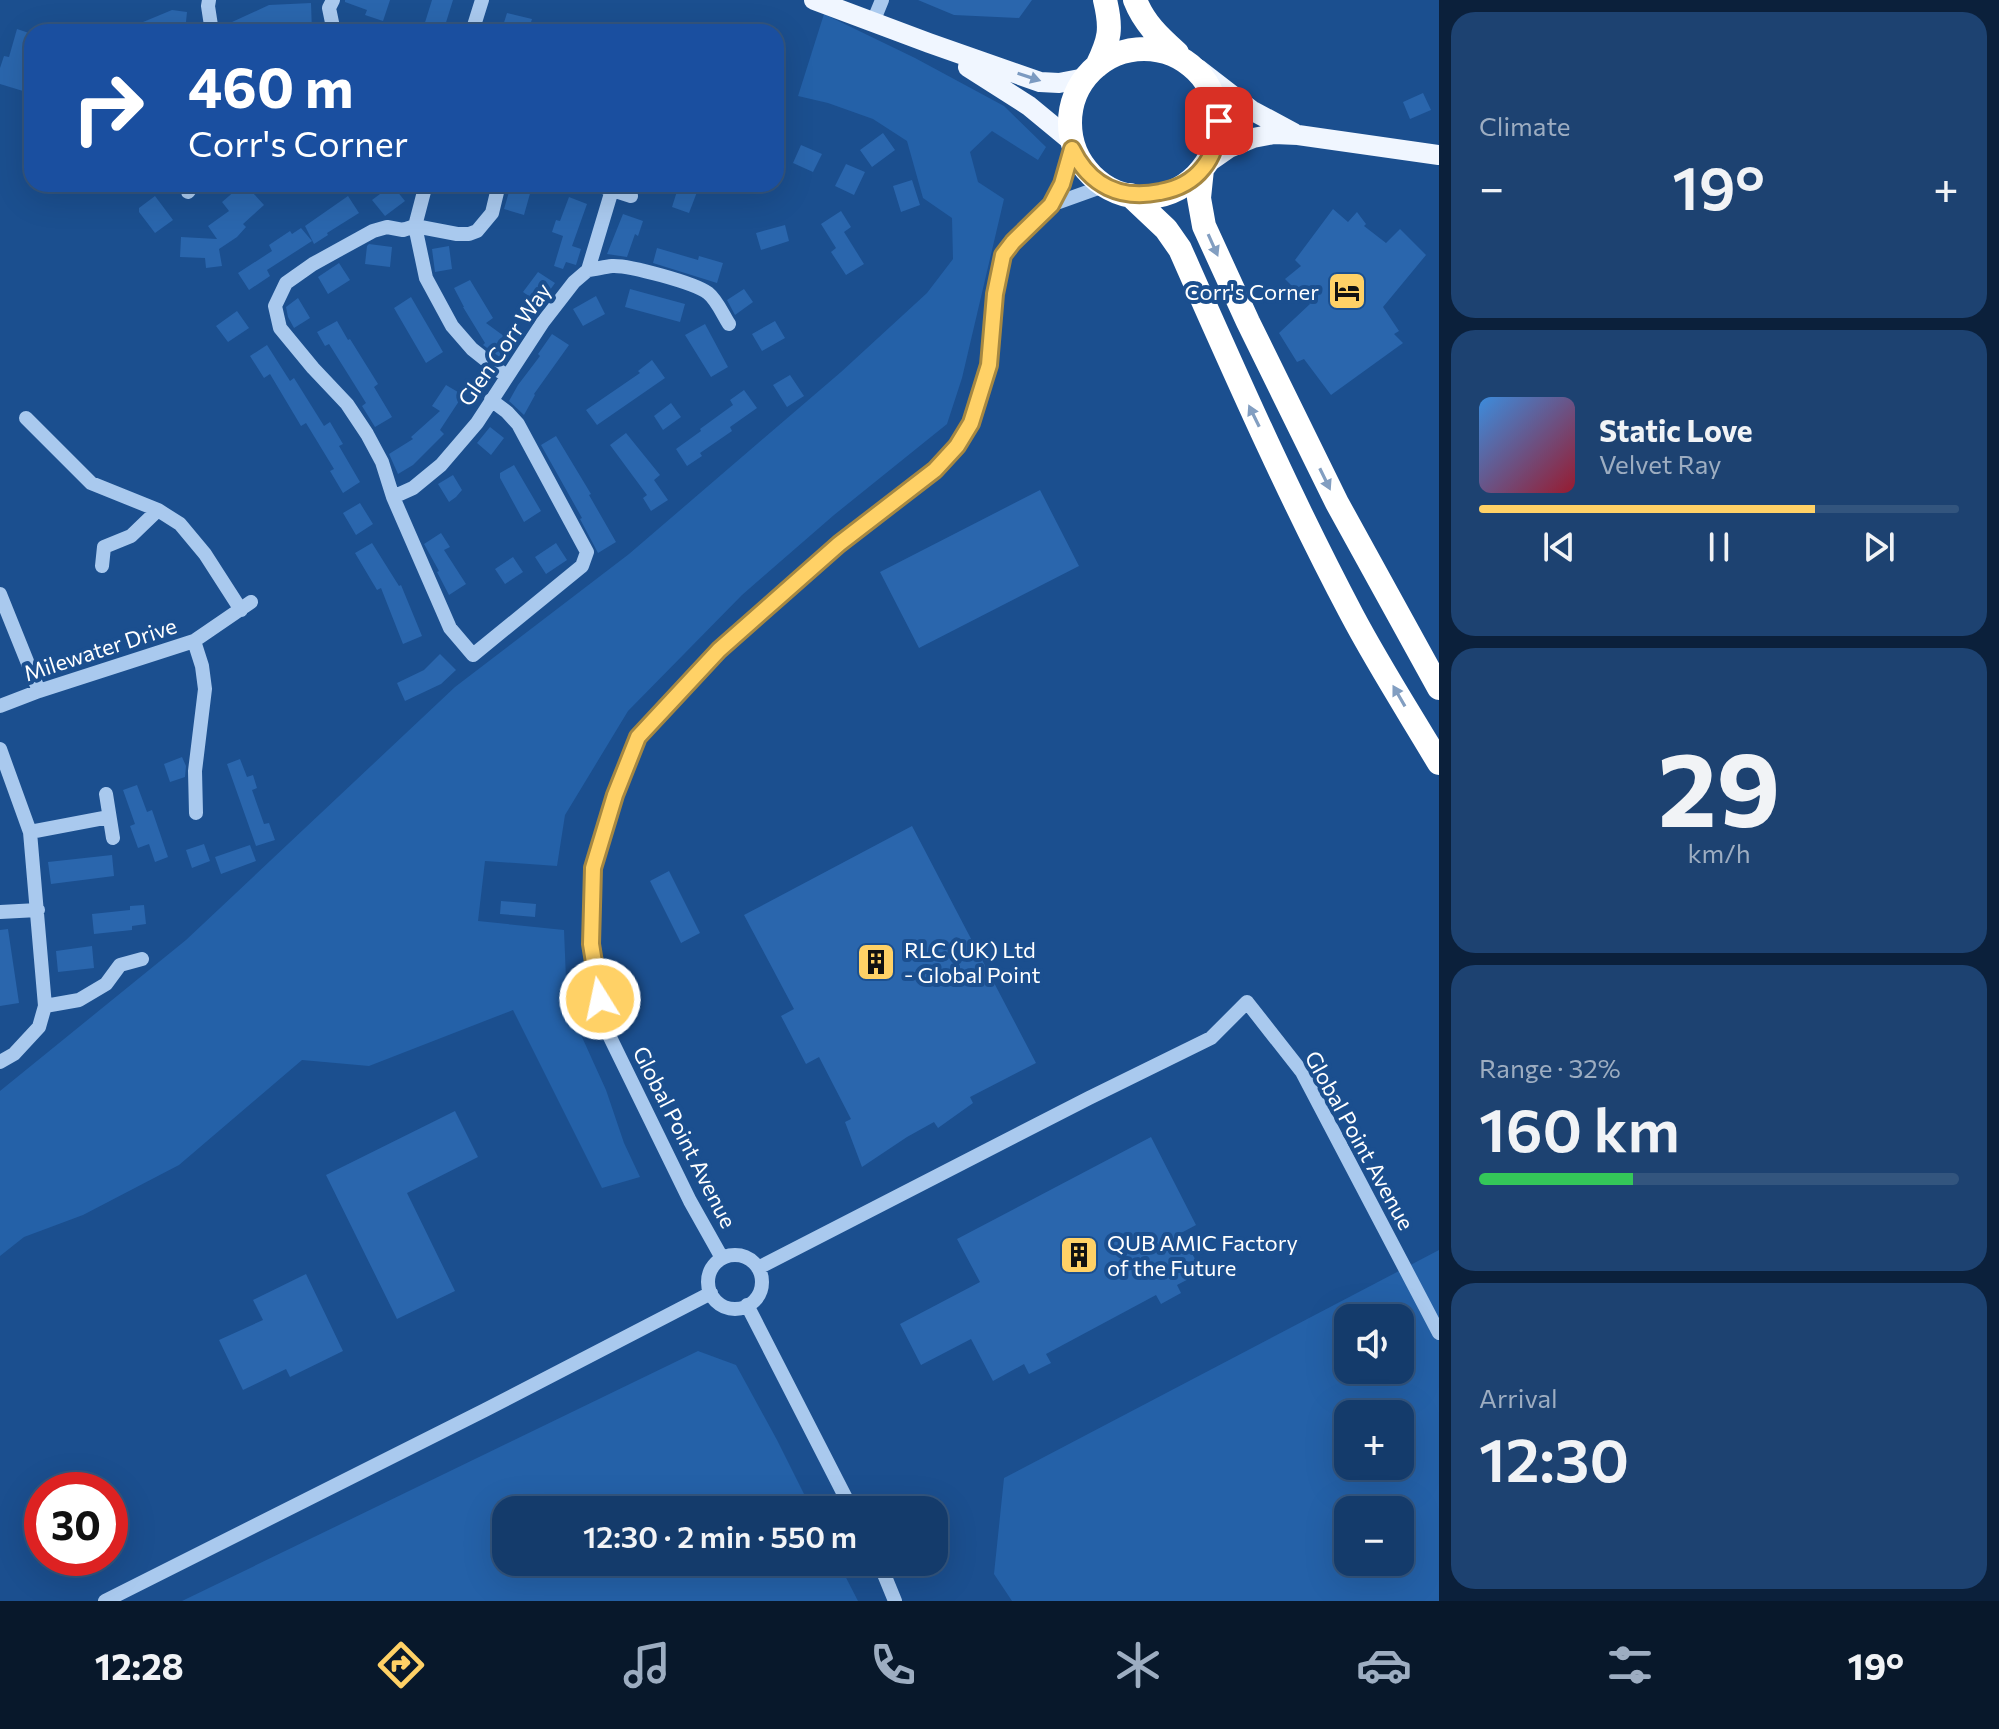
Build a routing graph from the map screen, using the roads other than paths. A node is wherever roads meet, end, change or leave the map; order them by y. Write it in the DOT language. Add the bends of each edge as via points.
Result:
graph roads {
  1 [pos="209,0"];
  2 [pos="333,0"];
  3 [pos="482,0"];
  4 [pos="814,0"];
  5 [pos="882,0"];
  6 [pos="1105,0"];
  7 [pos="1135,0"];
  8 [pos="873,22"];
  9 [pos="211,24"];
  10 [pos="332,24"];
  11 [pos="474,24"];
  12 [pos="929,43"];
  13 [pos="1177,53"];
  14 [pos="1198,69"];
  15 [pos="1091,72"];
  16 [pos="1298,135"];
  17 [pos="1070,144"];
  18 [pos="1439,155"];
  19 [pos="1204,167"];
  20 [pos="1104,186"];
  21 [pos="424,192"];
  22 [pos="497,192"];
  23 [pos="611,192"];
  24 [pos="618,192"];
  25 [pos="1130,195"];
  26 [pos="631,196"];
  27 [pos="1051,205"];
  28 [pos="415,226"];
  29 [pos="588,270"];
  30 [pos="729,324"];
  31 [pos="506,376"];
  32 [pos="491,400"];
  33 [pos="26,418"];
  34 [pos="393,497"];
  35 [pos="158,510"];
  36 [pos="102,566"];
  37 [pos="0,594"];
  38 [pos="194,641"];
  39 [pos="1439,688"];
  40 [pos="39,691"];
  41 [pos="0,706"];
  42 [pos="0,749"];
  43 [pos="1439,763"];
  44 [pos="106,794"];
  45 [pos="196,813"];
  46 [pos="109,817"];
  47 [pos="30,832"];
  48 [pos="113,838"];
  49 [pos="38,910"];
  50 [pos="0,912"];
  51 [pos="142,959"];
  52 [pos="45,1006"];
  53 [pos="0,1062"];
  54 [pos="722,1258"];
  55 [pos="758,1268"];
  56 [pos="711,1293"];
  57 [pos="747,1305"];
  58 [pos="1439,1333"];
  59 [pos="845,1496"];
  60 [pos="885,1576"];
  61 [pos="105,1601"];
  62 [pos="895,1601"];
  1 -- 9 [label="street"];
  2 -- 10 [label="street"];
  3 -- 11 [label="street"];
  4 -- 8 [label="main road"];
  5 -- 8 [label="street"];
  6 -- 15 [label="highway" via="1110,30"];
  7 -- 13 [label="highway" via="1149,27"];
  8 -- 12 [label="main road"];
  12 -- 15 [label="main road, one-way" via="1040,82 1059,83"];
  12 -- 17 [label="main road" via="1029,106"];
  13 -- 14 [label="highway"];
  13 -- 15 [label="highway" via="1140,50 1110,59"];
  14 -- 16 [label="main road" via="1251,110"];
  14 -- 19 [label="highway" via="1210,88 1219,121"];
  15 -- 17 [label="highway" via="1069,109"];
  16 -- 18 [label="main road"];
  16 -- 19 [label="main road" via="1253,138"];
  17 -- 20 [label="highway" via="1088,173"];
  17 -- 27 [label="street, Global Point Avenue" via="1062,184"];
  19 -- 25 [label="highway" via="1184,184"];
  19 -- 39 [label="highway, one-way" via="1199,198 1204,226 1337,503"];
  20 -- 25 [label="highway"];
  20 -- 27 [label="street, Global Point Avenue"];
  21 -- 28 [label="street"];
  22 -- 28 [label="street" via="492,213 477,231 457,234"];
  23 -- 29 [label="street, Glen Corr Way"];
  24 -- 26 [label="street"];
  43 -- 25 [label="highway, one-way" via="1353,617 1306,524 1180,249"];
  27 -- 54 [label="street, Global Point Avenue" via="1003,255 989,365 971,423 957,446 719,650 638,737 615,795 593,868 591,944 605,1027"];
  28 -- 31 [label="street" via="426,278 452,326"];
  28 -- 34 [label="street" via="387,227 359,237 286,283 275,306 280,328 359,421 382,462"];
  29 -- 30 [label="street" via="631,269 706,291"];
  29 -- 31 [label="street, Glen Corr Way"];
  31 -- 32 [label="street, Glen Corr Way"];
  32 -- 34 [label="street, Glen Corr Way" via="441,465"];
  32 -- 34 [label="street" via="518,424 587,552 582,566 473,655 450,628"];
  33 -- 35 [label="street" via="91,483"];
  35 -- 36 [label="street" via="131,536 104,547"];
  35 -- 38 [label="street, Milewater Drive" via="180,524 246,606"];
  37 -- 40 [label="street"];
  38 -- 40 [label="street, Milewater Drive"];
  38 -- 45 [label="street" via="205,689 195,771"];
  40 -- 41 [label="street, Milewater Drive"];
  42 -- 47 [label="street"];
  44 -- 46 [label="street"];
  46 -- 47 [label="street"];
  46 -- 48 [label="street"];
  47 -- 49 [label="street"];
  49 -- 50 [label="street"];
  49 -- 52 [label="street"];
  51 -- 52 [label="street" via="120,965 106,984 79,1000"];
  52 -- 53 [label="street" via="39,1027"];
  54 -- 55 [label="street, Global Point Avenue" via="742,1256"];
  54 -- 56 [label="street, Global Point Avenue" via="708,1277"];
  55 -- 57 [label="street" via="759,1293"];
  55 -- 58 [label="street, Global Point Avenue" via="1211,1038 1247,1002 1302,1072"];
  56 -- 57 [label="street" via="726,1307"];
  56 -- 61 [label="street"];
  57 -- 59 [label="street"];
  60 -- 62 [label="street"];
}
